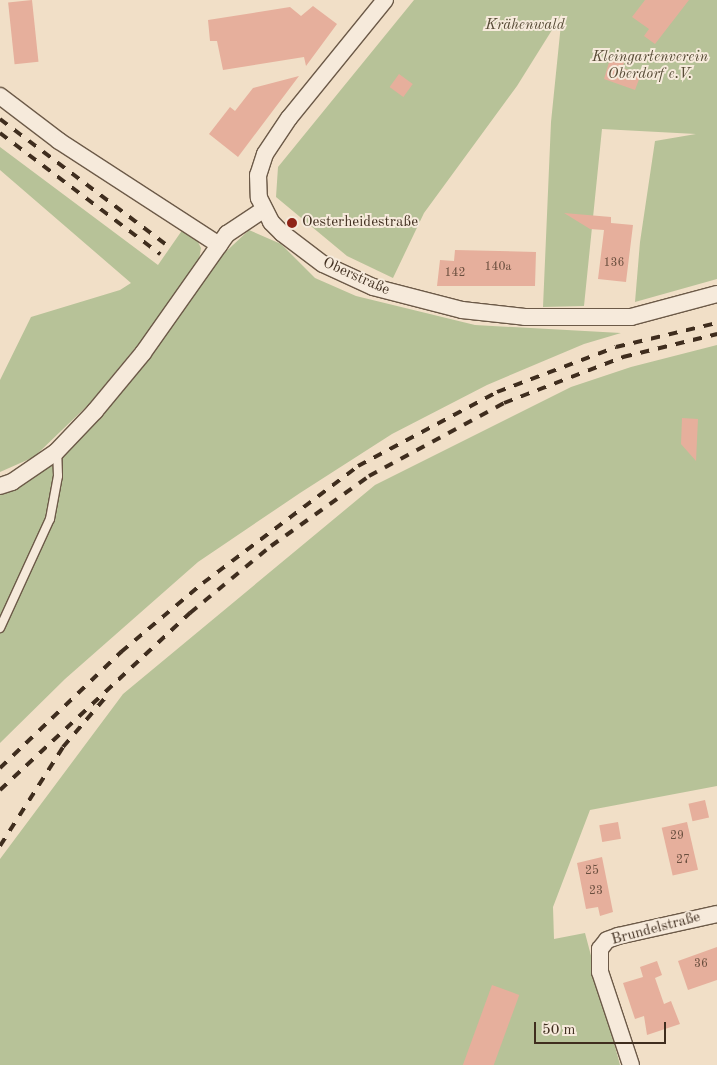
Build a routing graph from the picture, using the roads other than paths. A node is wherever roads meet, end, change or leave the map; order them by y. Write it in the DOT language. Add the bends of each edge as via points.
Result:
graph roads {
  1 [pos="385,0"];
  2 [pos="0,96"];
  3 [pos="263,210"];
  4 [pos="219,245"];
  5 [pos="717,294"];
  6 [pos="56,451"];
  7 [pos="0,486"];
  8 [pos="0,628"];
  9 [pos="717,914"];
  10 [pos="631,1065"];
  1 -- 3 [label="street" via="273,140 258,175"];
  2 -- 4 [label="street" via="59,141"];
  3 -- 4 [label="street" via="227,234"];
  3 -- 5 [label="street, Oberstraße" via="282,233 335,271 385,291 462,310 525,317 631,317"];
  4 -- 6 [label="street" via="143,353"];
  6 -- 7 [label="street" via="12,482"];
  6 -- 8 [label="lane" via="58,476 50,519"];
  9 -- 10 [label="street, Brundelstraße" via="618,936 607,940 600,950 600,972"];
}
